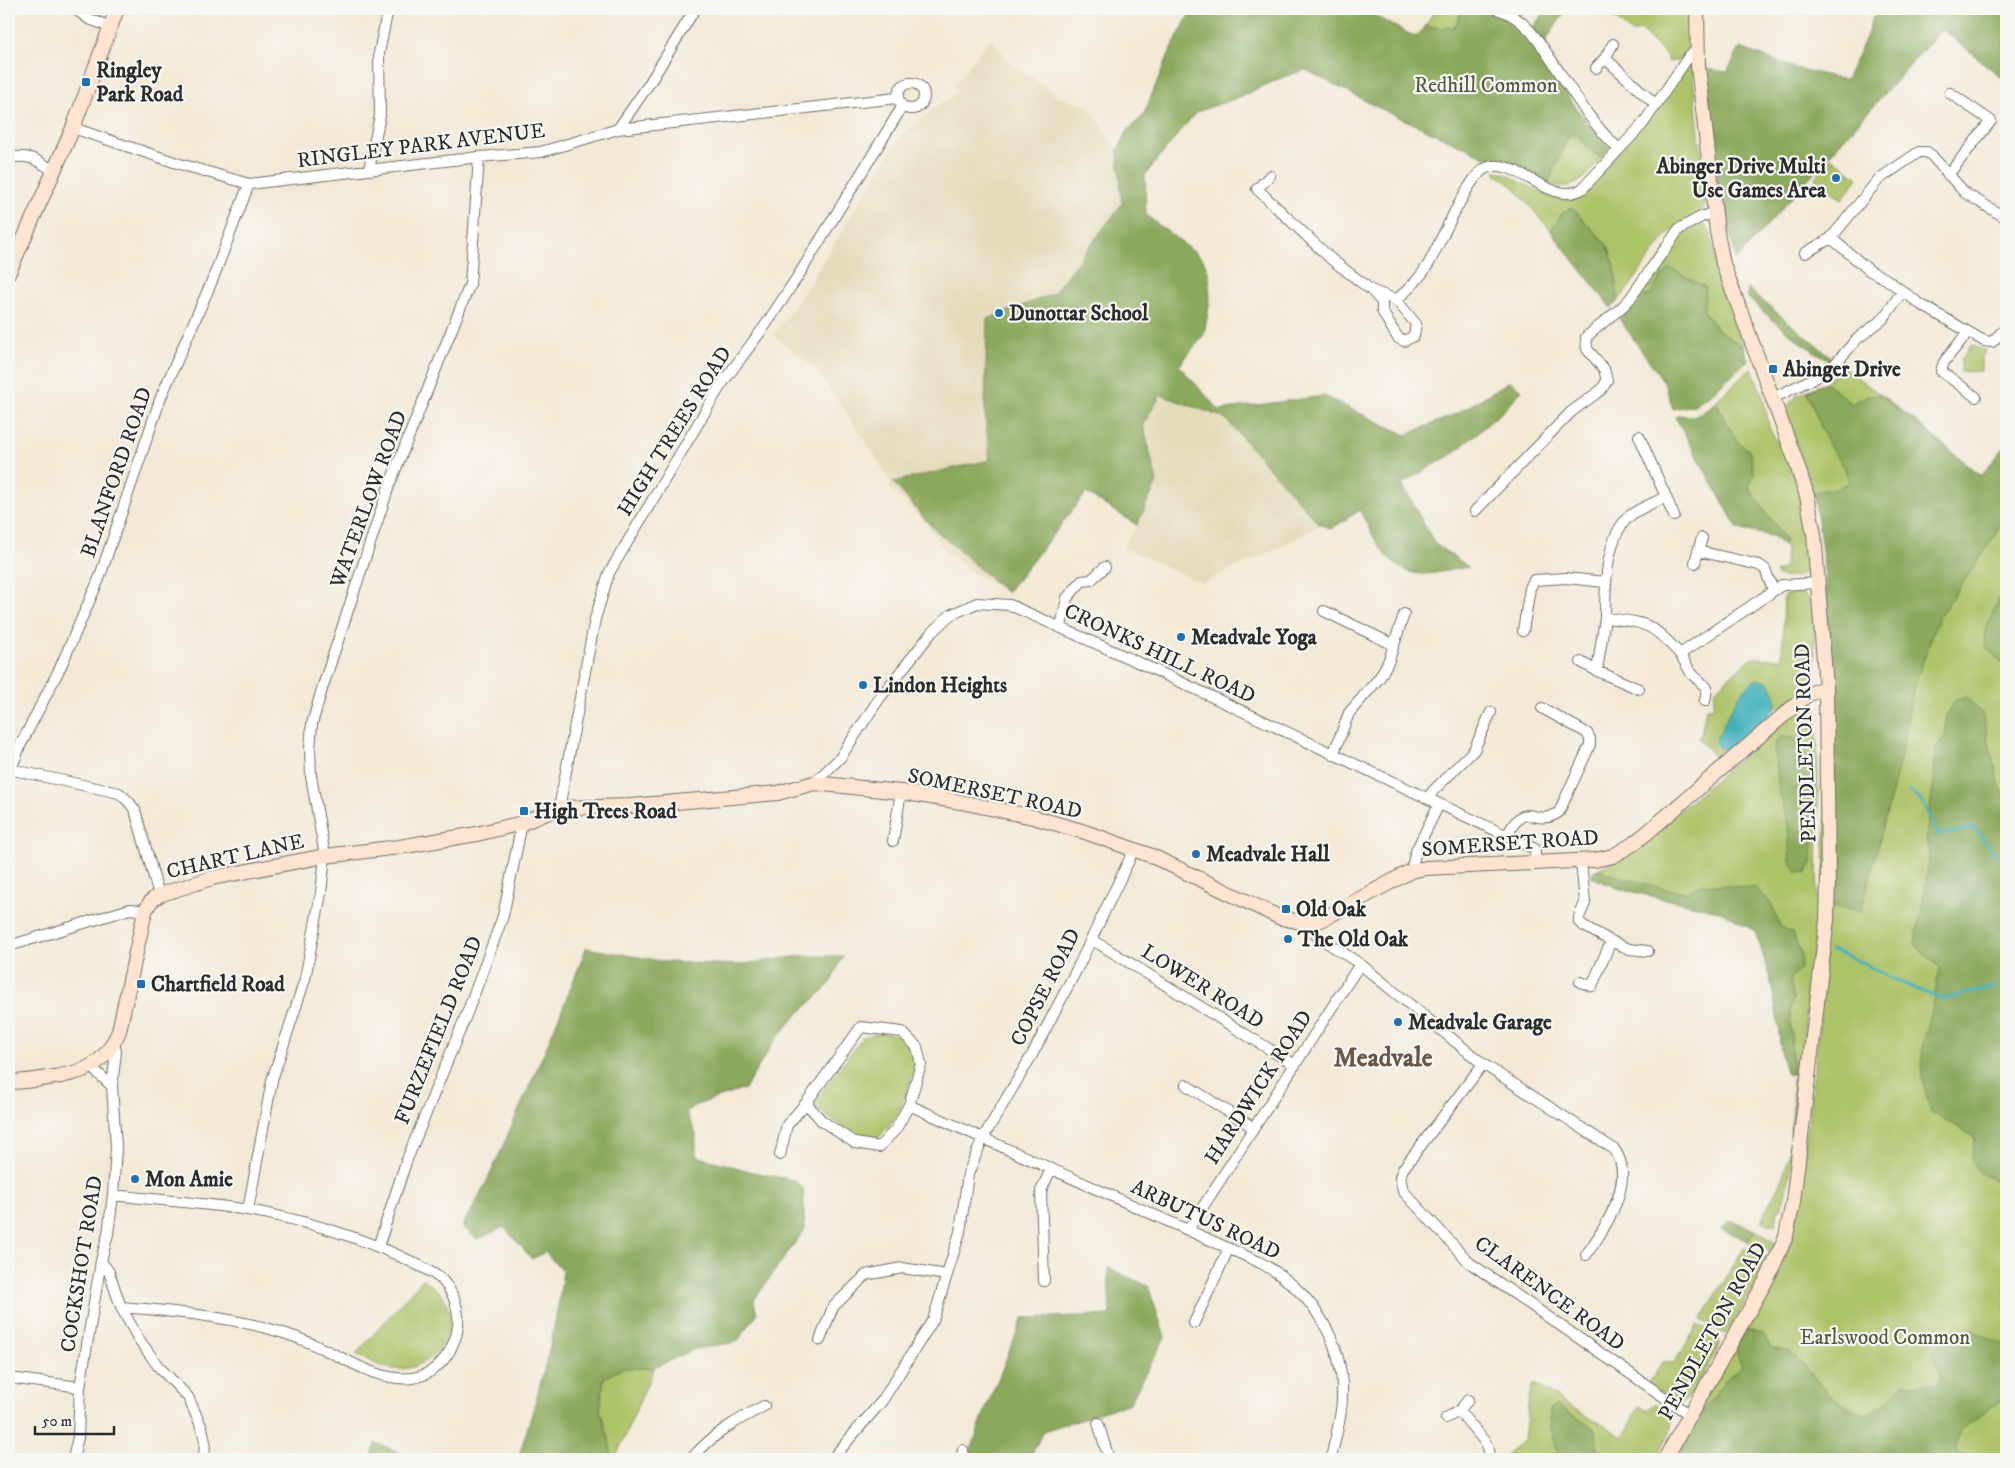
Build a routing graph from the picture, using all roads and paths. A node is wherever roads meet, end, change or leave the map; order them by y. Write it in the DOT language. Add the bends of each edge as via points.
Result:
graph roads {
  1 [pos="74,9"];
  2 [pos="117,9"];
  3 [pos="388,9"];
  4 [pos="695,9"];
  5 [pos="1497,9"];
  6 [pos="1697,9"];
  7 [pos="111,27"];
  8 [pos="1613,44"];
  9 [pos="1698,50"];
  10 [pos="1605,58"];
  11 [pos="1596,68"];
  12 [pos="1950,93"];
  13 [pos="900,102"];
  14 [pos="1656,105"];
  15 [pos="73,128"];
  16 [pos="618,129"];
  17 [pos="1618,148"];
  18 [pos="479,157"];
  19 [pos="9,158"];
  20 [pos="369,170"];
  21 [pos="54,171"];
  22 [pos="1948,175"];
  23 [pos="1270,176"];
  24 [pos="250,184"];
  25 [pos="1715,212"];
  26 [pos="2006,218"];
  27 [pos="1831,238"];
  28 [pos="1805,254"];
  29 [pos="9,272"];
  30 [pos="1371,290"];
  31 [pos="1902,292"];
  32 [pos="1396,300"];
  33 [pos="2006,328"];
  34 [pos="1968,332"];
  35 [pos="1976,397"];
  36 [pos="1773,398"];
  37 [pos="1639,436"];
  38 [pos="1666,497"];
  39 [pos="1475,511"];
  40 [pos="1674,516"];
  41 [pos="1702,538"];
  42 [pos="1698,551"];
  43 [pos="1695,563"];
  44 [pos="1105,567"];
  45 [pos="1605,582"];
  46 [pos="1818,583"];
  47 [pos="1773,590"];
  48 [pos="1324,611"];
  49 [pos="1404,614"];
  50 [pos="1604,618"];
  51 [pos="1061,627"];
  52 [pos="1523,631"];
  53 [pos="1394,645"];
  54 [pos="1680,654"];
  55 [pos="1581,662"];
  56 [pos="1597,671"];
  57 [pos="1826,687"];
  58 [pos="1639,689"];
  59 [pos="1705,701"];
  60 [pos="1542,708"];
  61 [pos="1491,712"];
  62 [pos="1333,755"];
  63 [pos="10,769"];
  64 [pos="814,783"];
  65 [pos="901,792"];
  66 [pos="1428,799"];
  67 [pos="1439,804"];
  68 [pos="559,808"];
  69 [pos="522,823"];
  70 [pos="1507,836"];
  71 [pos="893,841"];
  72 [pos="1133,849"];
  73 [pos="325,856"];
  74 [pos="1581,861"];
  75 [pos="1535,863"];
  76 [pos="1411,871"];
  77 [pos="159,895"];
  78 [pos="145,911"];
  79 [pos="1306,923"];
  80 [pos="1091,939"];
  81 [pos="1611,941"];
  82 [pos="9,946"];
  83 [pos="1648,951"];
  84 [pos="1360,964"];
  85 [pos="1580,982"];
  86 [pos="114,1044"];
  87 [pos="1483,1064"];
  88 [pos="1295,1065"];
  89 [pos="91,1067"];
  90 [pos="9,1082"];
  91 [pos="1186,1085"];
  92 [pos="112,1086"];
  93 [pos="806,1103"];
  94 [pos="909,1105"];
  95 [pos="1254,1128"];
  96 [pos="983,1138"];
  97 [pos="780,1154"];
  98 [pos="1051,1169"];
  99 [pos="113,1194"];
  100 [pos="248,1210"];
  101 [pos="1188,1230"];
  102 [pos="378,1247"];
  103 [pos="1229,1248"];
  104 [pos="1586,1255"];
  105 [pos="101,1261"];
  106 [pos="947,1276"];
  107 [pos="1044,1281"];
  108 [pos="121,1306"];
  109 [pos="1194,1322"];
  110 [pos="820,1340"];
  111 [pos="9,1378"];
  112 [pos="80,1387"];
  113 [pos="1468,1400"];
  114 [pos="764,1406"];
  115 [pos="1459,1411"];
  116 [pos="1690,1415"];
  117 [pos="1446,1418"];
  118 [pos="1098,1422"];
  119 [pos="73,1459"];
  120 [pos="204,1459"];
  121 [pos="691,1459"];
  122 [pos="832,1459"];
  123 [pos="1109,1459"];
  124 [pos="1331,1459"];
  125 [pos="1490,1459"];
  126 [pos="1665,1459"];
  1 -- 7 [label="street"];
  2 -- 7 [label="street"];
  3 -- 20 [label="street" via="379,53 380,115"];
  4 -- 16 [label="street"];
  5 -- 17 [label="street" via="1523,22 1546,49 1589,117"];
  6 -- 9 [label="street, PENDLETON ROAD"];
  7 -- 15 [label="street"];
  8 -- 10 [label="street"];
  9 -- 14 [label="street" via="1689,56"];
  9 -- 25 [label="street, PENDLETON ROAD"];
  10 -- 11 [label="street"];
  10 -- 14 [label="street"];
  12 -- 22 [label="street" via="1991,121"];
  13 -- 16 [label="street, RINGLEY PARK AVENUE"];
  13 -- 68 [label="street, HIGH TREES ROAD" via="798,276 721,385 609,573 595,619"];
  14 -- 17 [label="street" via="1643,124"];
  15 -- 21 [label="street"];
  15 -- 24 [label="street, RINGLEY PARK AVENUE"];
  16 -- 18 [label="street, RINGLEY PARK AVENUE" via="540,152"];
  17 -- 32 [label="street" via="1582,189 1574,193 1556,191 1507,168 1496,165 1484,168 1460,202 1428,265"];
  18 -- 20 [label="street, RINGLEY PARK AVENUE"];
  18 -- 73 [label="street, WATERLOW ROAD" via="470,284 389,486 312,724 311,776"];
  19 -- 21 [label="street" via="33,158"];
  20 -- 24 [label="street, RINGLEY PARK AVENUE"];
  21 -- 29 [label="street"];
  22 -- 26 [label="street" via="1965,193"];
  22 -- 27 [label="street" via="1927,152 1919,152 1879,179"];
  23 -- 30 [label="street" via="1254,192"];
  24 -- 63 [label="street, BLANFORD ROAD" via="161,397 99,579"];
  25 -- 36 [label="street, PENDLETON ROAD" via="1728,281"];
  25 -- 39 [label="street" via="1679,229 1621,308 1586,337 1587,349 1604,369 1607,381 1601,390 1571,412"];
  27 -- 28 [label="street"];
  27 -- 31 [label="street" via="1870,271"];
  30 -- 32 [label="street"];
  30 -- 32 [label="street" via="1382,302 1382,311 1398,338 1404,341 1414,336 1416,324"];
  31 -- 34 [label="street"];
  31 -- 36 [label="street" via="1883,319 1857,339 1829,371"];
  33 -- 34 [label="street" via="1992,342"];
  34 -- 35 [label="street" via="1944,362 1941,371"];
  36 -- 46 [label="street, PENDLETON ROAD" via="1807,496"];
  37 -- 38 [label="street"];
  38 -- 40 [label="street"];
  38 -- 45 [label="street" via="1629,516 1623,524 1613,546"];
  41 -- 42 [label="street"];
  42 -- 43 [label="street"];
  42 -- 47 [label="street" via="1759,565 1765,569"];
  44 -- 51 [label="street" via="1091,580 1082,581 1067,598"];
  45 -- 50 [label="street"];
  45 -- 52 [label="street" via="1566,578 1534,580"];
  46 -- 47 [label="street" via="1782,585"];
  46 -- 57 [label="street, PENDLETON ROAD"];
  47 -- 54 [label="street"];
  48 -- 53 [label="street"];
  49 -- 53 [label="street"];
  50 -- 54 [label="street" via="1650,626"];
  50 -- 56 [label="street"];
  51 -- 62 [label="street, CRONKS HILL ROAD"];
  51 -- 64 [label="street, CRONKS HILL ROAD" via="1010,605 976,603 950,615 932,632 879,699 840,758"];
  53 -- 62 [label="street" via="1380,677 1349,713"];
  54 -- 59 [label="street" via="1706,688"];
  55 -- 56 [label="street"];
  56 -- 58 [label="street"];
  57 -- 74 [label="street, SOMERSET ROAD" via="1807,695 1632,844 1613,856"];
  57 -- 116 [label="street, PENDLETON ROAD" via="1827,920 1793,1202 1786,1236 1768,1277"];
  60 -- 70 [label="street" via="1587,733 1590,745 1559,812 1546,818 1519,817"];
  61 -- 66 [label="street" via="1474,750"];
  62 -- 66 [label="street, CRONKS HILL ROAD"];
  63 -- 77 [label="street" via="119,793 128,800 135,810"];
  64 -- 65 [label="street, SOMERSET ROAD"];
  64 -- 68 [label="street" via="778,793 631,806"];
  65 -- 71 [label="street"];
  65 -- 72 [label="street, SOMERSET ROAD" via="1033,817"];
  66 -- 67 [label="street, CRONKS HILL ROAD"];
  67 -- 70 [label="street, CRONKS HILL ROAD"];
  67 -- 76 [label="street" via="1416,851"];
  68 -- 69 [label="street, CHART LANE"];
  69 -- 73 [label="street, CHART LANE" via="477,834"];
  69 -- 102 [label="street, FURZEFIELD ROAD" via="503,916 468,1013 406,1162"];
  70 -- 75 [label="street, CRONKS HILL ROAD" via="1535,849"];
  72 -- 79 [label="street, SOMERSET ROAD" via="1281,918"];
  72 -- 80 [label="street, COPSE ROAD"];
  73 -- 77 [label="street, CHART LANE" via="212,878"];
  73 -- 100 [label="street, WATERLOW ROAD" via="316,929 305,979 272,1080"];
  74 -- 75 [label="street, SOMERSET ROAD"];
  74 -- 81 [label="street" via="1585,903 1580,922"];
  75 -- 76 [label="street, SOMERSET ROAD"];
  76 -- 79 [label="street, SOMERSET ROAD" via="1321,920"];
  77 -- 78 [label="street, CHART LANE"];
  78 -- 82 [label="street" via="130,909"];
  78 -- 86 [label="street, CHART LANE"];
  79 -- 84 [label="street" via="1318,936"];
  80 -- 88 [label="street, LOWER ROAD"];
  80 -- 96 [label="street, COPSE ROAD" via="1032,1055"];
  81 -- 83 [label="street" via="1629,949"];
  81 -- 85 [label="street" via="1592,986"];
  84 -- 87 [label="street"];
  84 -- 88 [label="street, HARDWICK ROAD"];
  86 -- 89 [label="street, CHART LANE"];
  86 -- 92 [label="street, COCKSHOT ROAD"];
  87 -- 104 [label="street" via="1610,1145 1618,1154 1623,1171 1621,1184 1601,1234"];
  87 -- 116 [label="street, CLARENCE ROAD" via="1403,1169 1400,1178 1403,1191 1470,1263"];
  88 -- 95 [label="street, HARDWICK ROAD"];
  89 -- 90 [label="street, CHART LANE" via="74,1074"];
  89 -- 92 [label="street"];
  91 -- 95 [label="street"];
  92 -- 99 [label="street, COCKSHOT ROAD" via="116,1147"];
  93 -- 94 [label="street" via="822,1121 855,1143 878,1147 896,1129"];
  93 -- 94 [label="street" via="861,1027 902,1032 917,1047 922,1064"];
  93 -- 97 [label="street" via="787,1125"];
  94 -- 96 [label="street, ARBUTUS ROAD"];
  95 -- 101 [label="street, HARDWICK ROAD"];
  96 -- 98 [label="street, ARBUTUS ROAD"];
  96 -- 106 [label="street, COPSE ROAD" via="968,1174 960,1232"];
  98 -- 101 [label="street, ARBUTUS ROAD"];
  98 -- 107 [label="street" via="1041,1192"];
  99 -- 100 [label="street"];
  99 -- 105 [label="street, COCKSHOT ROAD"];
  100 -- 102 [label="street" via="311,1225"];
  101 -- 103 [label="street, ARBUTUS ROAD"];
  102 -- 108 [label="street" via="428,1270 442,1281 456,1303 459,1315 454,1344 437,1367 414,1378 387,1377 293,1336 253,1325 196,1314"];
  103 -- 109 [label="street"];
  103 -- 124 [label="street, ARBUTUS ROAD" via="1286,1278 1308,1299 1325,1324 1336,1352 1342,1381 1341,1410"];
  105 -- 108 [label="street" via="109,1272"];
  105 -- 112 [label="street, COCKSHOT ROAD"];
  106 -- 110 [label="street" via="902,1268 866,1275 833,1307"];
  106 -- 122 [label="street, COPSE ROAD" via="933,1320 882,1401"];
  108 -- 120 [label="street" via="150,1356 188,1397 202,1428"];
  111 -- 112 [label="street"];
  112 -- 119 [label="street, COCKSHOT ROAD" via="78,1437"];
  113 -- 115 [label="street"];
  114 -- 121 [label="street" via="714,1436"];
  115 -- 117 [label="street"];
  115 -- 125 [label="street" via="1486,1443"];
  116 -- 126 [label="street, PENDLETON ROAD"];
  118 -- 123 [label="street"];
}
